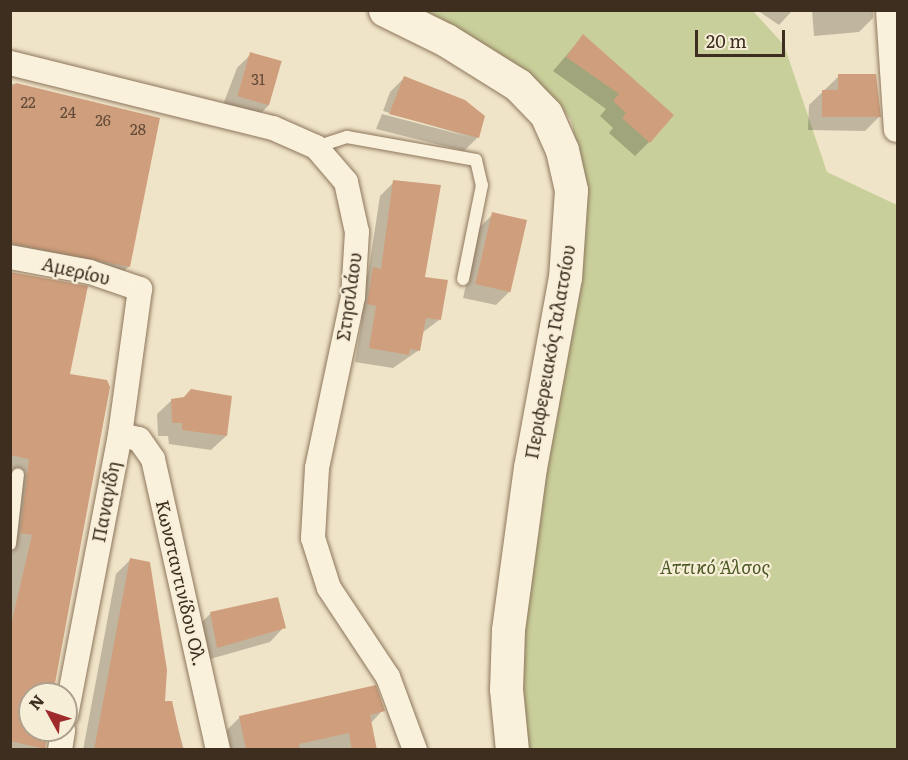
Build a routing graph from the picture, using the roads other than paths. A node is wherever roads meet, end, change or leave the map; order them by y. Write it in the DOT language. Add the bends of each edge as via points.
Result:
graph roads {
  1 [pos="385,10"];
  2 [pos="888,10"];
  3 [pos="10,63"];
  4 [pos="896,130"];
  5 [pos="316,147"];
  6 [pos="10,257"];
  7 [pos="463,279"];
  8 [pos="140,289"];
  9 [pos="120,435"];
  10 [pos="18,474"];
  11 [pos="10,544"];
  12 [pos="72,682"];
  13 [pos="218,750"];
  14 [pos="415,750"];
  15 [pos="512,750"];
  1 -- 15 [label="street, Περιφερειακός Γαλατσίου" via="446,40 518,85 546,114 562,150 571,190 565,277 508,630 506,689"];
  2 -- 4 [label="street"];
  3 -- 5 [label="street, Στησιλάου" via="227,114"];
  5 -- 7 [label="lane" via="347,137 476,160 482,185"];
  5 -- 14 [label="street, Στησιλάου" via="346,182 357,232 353,297 317,468 313,538 329,588 388,677"];
  6 -- 8 [label="street, Αμερίου" via="90,272"];
  8 -- 9 [label="street, Παναγίδη"];
  9 -- 12 [label="street, Παναγίδη"];
  9 -- 13 [label="street, Κωνσταντινίδου Ολ." via="140,439 153,459"];
  10 -- 11 [label="lane"];
}
